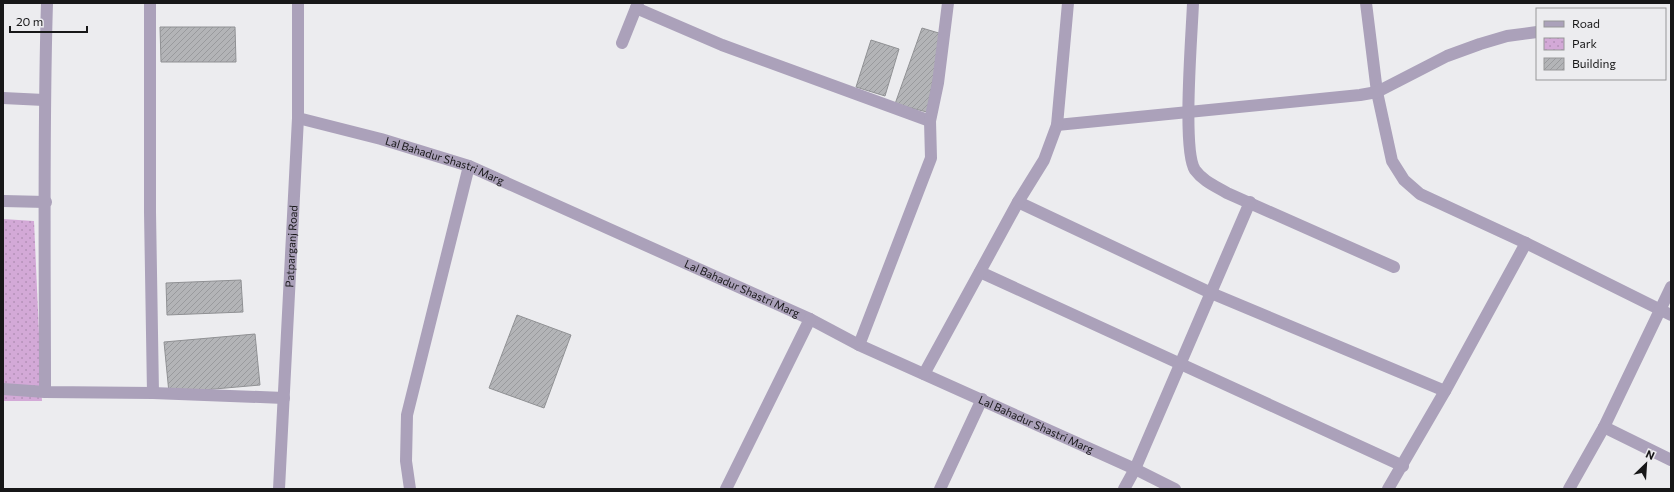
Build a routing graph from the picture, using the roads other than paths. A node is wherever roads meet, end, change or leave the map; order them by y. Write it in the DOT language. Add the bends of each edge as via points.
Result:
graph roads {
  1 [pos="47,3"];
  2 [pos="150,3"];
  3 [pos="298,3"];
  4 [pos="948,3"];
  5 [pos="1068,3"];
  6 [pos="1193,3"];
  7 [pos="1366,3"];
  8 [pos="637,5"];
  9 [pos="1536,32"];
  10 [pos="622,43"];
  11 [pos="1377,92"];
  12 [pos="3,98"];
  13 [pos="44,100"];
  14 [pos="1189,112"];
  15 [pos="298,118"];
  16 [pos="930,121"];
  17 [pos="1057,125"];
  18 [pos="469,166"];
  19 [pos="3,200"];
  20 [pos="46,202"];
  21 [pos="1018,202"];
  22 [pos="1250,202"];
  23 [pos="1526,244"];
  24 [pos="1394,267"];
  25 [pos="980,272"];
  26 [pos="1671,287"];
  27 [pos="1211,293"];
  28 [pos="1660,310"];
  29 [pos="1671,315"];
  30 [pos="810,319"];
  31 [pos="859,345"];
  32 [pos="1179,363"];
  33 [pos="924,374"];
  34 [pos="3,389"];
  35 [pos="1446,390"];
  36 [pos="45,392"];
  37 [pos="153,393"];
  38 [pos="284,398"];
  39 [pos="982,400"];
  40 [pos="1604,427"];
  41 [pos="1671,460"];
  42 [pos="1403,466"];
  43 [pos="1135,469"];
  44 [pos="279,489"];
  45 [pos="410,489"];
  46 [pos="726,489"];
  47 [pos="940,489"];
  48 [pos="1124,489"];
  49 [pos="1174,489"];
  50 [pos="1388,489"];
  51 [pos="1569,489"];
  1 -- 13 [label="street"];
  2 -- 37 [label="street"];
  3 -- 15 [label="street, Patparganj Road"];
  4 -- 16 [label="street" via="938,82"];
  5 -- 17 [label="street"];
  6 -- 14 [label="street"];
  7 -- 11 [label="street"];
  8 -- 10 [label="street"];
  8 -- 16 [label="street" via="722,45"];
  9 -- 11 [label="street" via="1507,36 1454,54"];
  11 -- 14 [label="street" via="1360,96"];
  11 -- 23 [label="street" via="1392,161 1404,180 1420,194"];
  12 -- 13 [label="street"];
  13 -- 20 [label="street"];
  14 -- 17 [label="street"];
  14 -- 22 [label="street" via="1190,153 1194,169 1205,181"];
  15 -- 18 [label="street, Lal Bahadur Shastri Marg" via="381,139"];
  15 -- 38 [label="street, Patparganj Road"];
  16 -- 31 [label="street" via="931,158"];
  17 -- 21 [label="street" via="1044,160"];
  18 -- 30 [label="street, Lal Bahadur Shastri Marg"];
  18 -- 45 [label="street" via="407,415 406,461"];
  19 -- 20 [label="street"];
  20 -- 36 [label="street"];
  21 -- 25 [label="street"];
  21 -- 27 [label="street"];
  22 -- 24 [label="street"];
  22 -- 27 [label="street"];
  23 -- 28 [label="street"];
  23 -- 35 [label="street"];
  25 -- 32 [label="street"];
  25 -- 33 [label="street"];
  26 -- 28 [label="street"];
  27 -- 32 [label="street"];
  27 -- 35 [label="street"];
  28 -- 29 [label="street"];
  28 -- 40 [label="street"];
  30 -- 31 [label="street, Lal Bahadur Shastri Marg"];
  30 -- 46 [label="street"];
  31 -- 33 [label="street, Lal Bahadur Shastri Marg"];
  32 -- 42 [label="street"];
  32 -- 43 [label="street"];
  33 -- 39 [label="street, Lal Bahadur Shastri Marg"];
  34 -- 36 [label="street"];
  35 -- 42 [label="street"];
  36 -- 37 [label="street"];
  37 -- 38 [label="street"];
  38 -- 44 [label="street, Patparganj Road"];
  39 -- 43 [label="street, Lal Bahadur Shastri Marg"];
  39 -- 47 [label="street"];
  40 -- 41 [label="street"];
  40 -- 51 [label="street"];
  42 -- 50 [label="street"];
  43 -- 48 [label="street"];
  43 -- 49 [label="street, Lal Bahadur Shastri Marg"];
}
